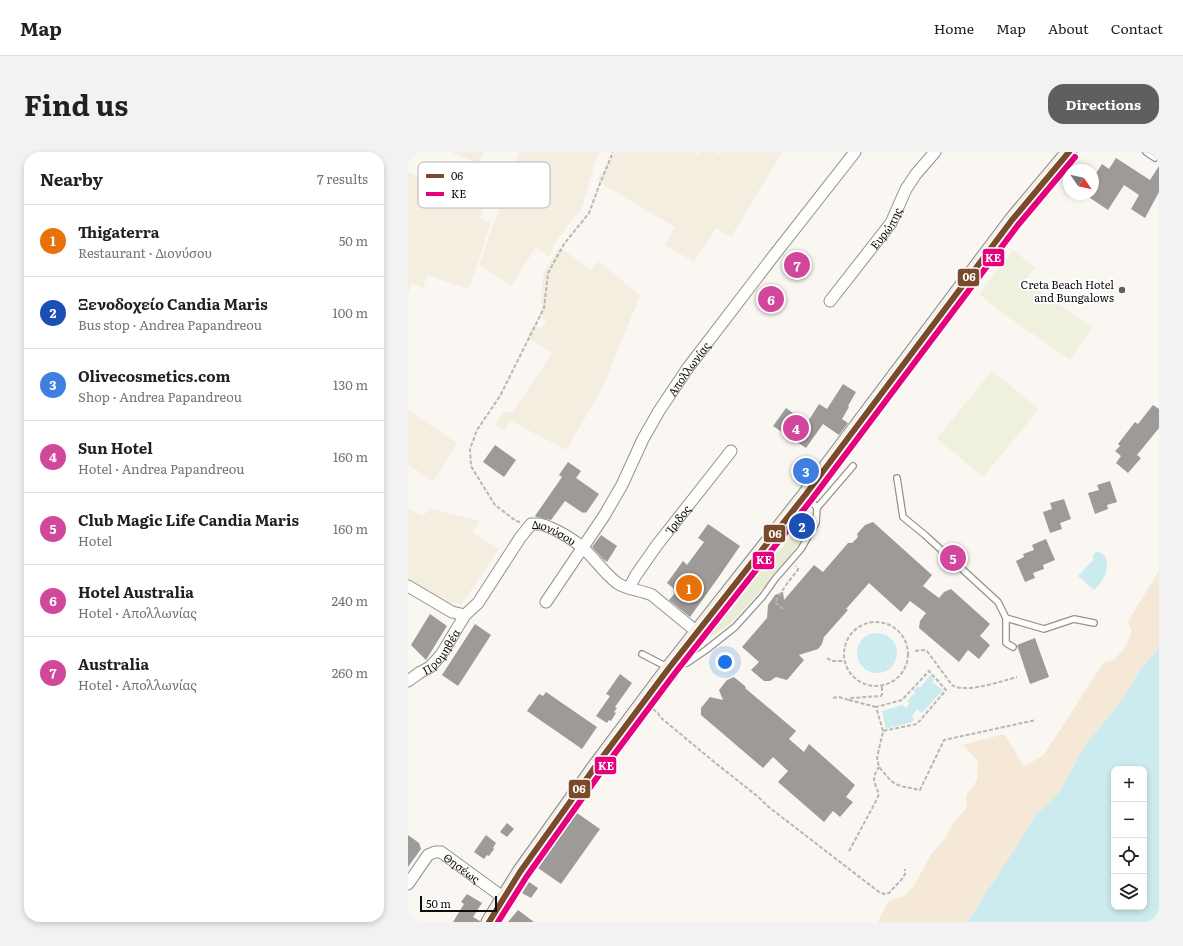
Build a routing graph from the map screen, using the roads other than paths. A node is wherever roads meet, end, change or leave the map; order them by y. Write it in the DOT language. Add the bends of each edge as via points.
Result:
graph roads {
  1 [pos="855,152"];
  2 [pos="935,152"];
  3 [pos="1069,152"];
  4 [pos="1146,152"];
  5 [pos="1159,153"];
  6 [pos="830,301"];
  7 [pos="731,451"];
  8 [pos="853,466"];
  9 [pos="897,478"];
  10 [pos="806,494"];
  11 [pos="817,508"];
  12 [pos="582,548"];
  13 [pos="629,588"];
  14 [pos="410,590"];
  15 [pos="546,602"];
  16 [pos="465,615"];
  17 [pos="1006,618"];
  18 [pos="1094,623"];
  19 [pos="697,632"];
  20 [pos="1013,647"];
  21 [pos="642,654"];
  22 [pos="669,668"];
  23 [pos="408,680"];
  24 [pos="408,884"];
  25 [pos="504,898"];
  26 [pos="489,922"];
  1 -- 12 [label="street, Απολλωνίας" via="687,369 659,411 622,485"];
  2 -- 6 [label="street, Ευρώπης" via="906,189 891,223"];
  3 -- 10 [label="main road" via="1012,220"];
  4 -- 5 [label="lane" via="1155,158"];
  7 -- 13 [label="street, Ίριδος" via="657,545"];
  8 -- 11 [label="lane"];
  9 -- 17 [label="lane" via="903,517 998,602"];
  10 -- 11 [label="lane"];
  10 -- 19 [label="main road"];
  11 -- 22 [label="lane" via="816,523 801,549 735,627 687,663"];
  12 -- 13 [label="street, Διονύσου" via="611,578"];
  12 -- 15 [label="street, Απολλωνίας"];
  12 -- 16 [label="street, Διονύσου" via="552,529 540,524 531,524 478,603"];
  13 -- 19 [label="street, Διονύσου" via="652,594"];
  14 -- 16 [label="street" via="452,612"];
  16 -- 23 [label="street, Προμηθέα" via="442,655 430,667"];
  17 -- 18 [label="lane" via="1044,629 1074,619"];
  17 -- 20 [label="lane" via="1006,643"];
  19 -- 22 [label="main road"];
  21 -- 22 [label="lane"];
  22 -- 25 [label="main road" via="591,773"];
  24 -- 25 [label="street, Θησέως" via="428,855 441,852"];
  25 -- 26 [label="main road"];
}
